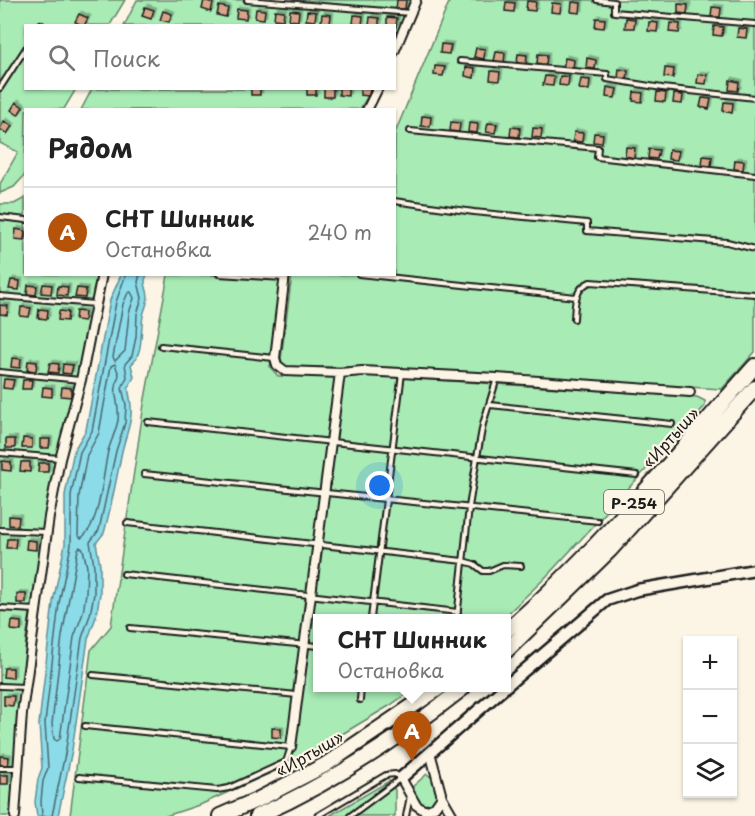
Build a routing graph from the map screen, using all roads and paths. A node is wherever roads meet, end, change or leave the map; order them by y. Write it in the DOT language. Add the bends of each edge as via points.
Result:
graph roads {
  1 [pos="247,0"];
  2 [pos="416,0"];
  3 [pos="597,0"];
  4 [pos="412,13"];
  5 [pos="755,24"];
  6 [pos="396,48"];
  7 [pos="24,51"];
  8 [pos="460,61"];
  9 [pos="0,88"];
  10 [pos="377,90"];
  11 [pos="755,98"];
  12 [pos="368,108"];
  13 [pos="410,131"];
  14 [pos="755,175"];
  15 [pos="396,201"];
  16 [pos="0,217"];
  17 [pos="24,220"];
  18 [pos="755,249"];
  19 [pos="102,276"];
  20 [pos="263,276"];
  21 [pos="371,276"];
  22 [pos="285,277"];
  23 [pos="755,294"];
  24 [pos="0,296"];
  25 [pos="576,297"];
  26 [pos="96,304"];
  27 [pos="574,319"];
  28 [pos="161,346"];
  29 [pos="275,358"];
  30 [pos="755,366"];
  31 [pos="0,372"];
  32 [pos="340,373"];
  33 [pos="403,373"];
  34 [pos="497,378"];
  35 [pos="81,380"];
  36 [pos="755,388"];
  37 [pos="690,392"];
  38 [pos="490,405"];
  39 [pos="148,422"];
  40 [pos="672,424"];
  41 [pos="331,441"];
  42 [pos="394,448"];
  43 [pos="0,453"];
  44 [pos="477,457"];
  45 [pos="60,459"];
  46 [pos="144,474"];
  47 [pos="637,475"];
  48 [pos="324,492"];
  49 [pos="387,499"];
  50 [pos="469,507"];
  51 [pos="598,521"];
  52 [pos="127,523"];
  53 [pos="0,530"];
  54 [pos="47,532"];
  55 [pos="317,544"];
  56 [pos="380,551"];
  57 [pos="463,561"];
  58 [pos="521,566"];
  59 [pos="755,570"];
  60 [pos="124,574"];
  61 [pos="310,595"];
  62 [pos="374,601"];
  63 [pos="0,608"];
  64 [pos="35,610"];
  65 [pos="458,612"];
  66 [pos="372,614"];
  67 [pos="130,627"];
  68 [pos="511,627"];
  69 [pos="304,645"];
  70 [pos="313,646"];
  71 [pos="511,647"];
  72 [pos="93,675"];
  73 [pos="511,683"];
  74 [pos="0,686"];
  75 [pos="26,687"];
  76 [pos="361,692"];
  77 [pos="432,692"];
  78 [pos="456,692"];
  79 [pos="500,692"];
  80 [pos="297,695"];
  81 [pos="360,700"];
  82 [pos="85,726"];
  83 [pos="291,747"];
  84 [pos="430,752"];
  85 [pos="0,768"];
  86 [pos="18,768"];
  87 [pos="79,777"];
  88 [pos="401,778"];
  89 [pos="411,795"];
  90 [pos="442,797"];
  91 [pos="15,816"];
  92 [pos="220,816"];
  93 [pos="256,816"];
  94 [pos="317,816"];
  95 [pos="350,816"];
  96 [pos="406,816"];
  97 [pos="453,816"];
  1 -- 4 [label="lane"];
  2 -- 4 [label="street"];
  3 -- 5 [label="lane" via="614,2 614,12"];
  4 -- 6 [label="street"];
  7 -- 9 [label="lane"];
  8 -- 11 [label="lane" via="607,74 607,79 618,81"];
  10 -- 12 [label="street"];
  13 -- 14 [label="lane" via="598,148 597,157"];
  15 -- 18 [label="lane" via="588,223 587,231 727,242"];
  16 -- 17 [label="lane"];
  19 -- 26 [label="street"];
  20 -- 22 [label="lane"];
  21 -- 25 [label="lane"];
  22 -- 29 [label="street"];
  23 -- 25 [label="lane" via="590,282 582,285"];
  24 -- 26 [label="lane"];
  25 -- 27 [label="lane"];
  26 -- 35 [label="street"];
  28 -- 29 [label="lane"];
  29 -- 32 [label="street" via="285,371"];
  30 -- 68 [label="highway, «Иртыш» / Р-254" via="599,540"];
  31 -- 35 [label="lane"];
  32 -- 33 [label="street"];
  32 -- 41 [label="street"];
  33 -- 34 [label="street"];
  33 -- 42 [label="lane"];
  34 -- 37 [label="street"];
  34 -- 38 [label="lane"];
  35 -- 45 [label="street"];
  36 -- 71 [label="highway, «Иртыш» / Р-254" via="610,550"];
  38 -- 40 [label="lane"];
  38 -- 44 [label="lane"];
  39 -- 41 [label="lane"];
  41 -- 42 [label="lane"];
  41 -- 48 [label="street"];
  42 -- 44 [label="lane"];
  42 -- 49 [label="lane"];
  43 -- 45 [label="lane"];
  44 -- 47 [label="lane"];
  44 -- 50 [label="lane"];
  45 -- 54 [label="street"];
  46 -- 48 [label="lane"];
  48 -- 49 [label="lane"];
  48 -- 55 [label="street"];
  49 -- 50 [label="lane"];
  49 -- 56 [label="lane"];
  50 -- 51 [label="lane"];
  50 -- 57 [label="lane"];
  52 -- 55 [label="lane"];
  53 -- 54 [label="lane"];
  54 -- 64 [label="street"];
  55 -- 56 [label="lane"];
  55 -- 61 [label="street"];
  56 -- 57 [label="lane"];
  56 -- 62 [label="lane"];
  57 -- 58 [label="lane" via="483,571 503,565"];
  57 -- 65 [label="lane"];
  59 -- 73 [label="street" via="637,590 607,600"];
  60 -- 61 [label="lane"];
  61 -- 62 [label="lane"];
  61 -- 69 [label="street"];
  62 -- 65 [label="lane"];
  62 -- 66 [label="lane"];
  63 -- 64 [label="lane"];
  64 -- 75 [label="street"];
  67 -- 69 [label="lane"];
  69 -- 70 [label="lane"];
  69 -- 80 [label="street"];
  72 -- 80 [label="lane"];
  74 -- 75 [label="lane"];
  75 -- 86 [label="street"];
  76 -- 81 [label="lane"];
  77 -- 92 [label="highway, «Иртыш»" via="325,765"];
  78 -- 93 [label="highway, «Иртыш»" via="334,777"];
  79 -- 84 [label="street"];
  80 -- 83 [label="street"];
  82 -- 83 [label="lane"];
  83 -- 87 [label="lane" via="286,762 217,790"];
  84 -- 88 [label="street"];
  84 -- 90 [label="street"];
  85 -- 86 [label="lane"];
  86 -- 91 [label="street"];
  88 -- 89 [label="street"];
  88 -- 94 [label="lane" via="386,775"];
  88 -- 95 [label="lane"];
  89 -- 90 [label="street" via="416,805 425,810 435,807"];
  89 -- 96 [label="lane"];
  90 -- 97 [label="street"];
}
